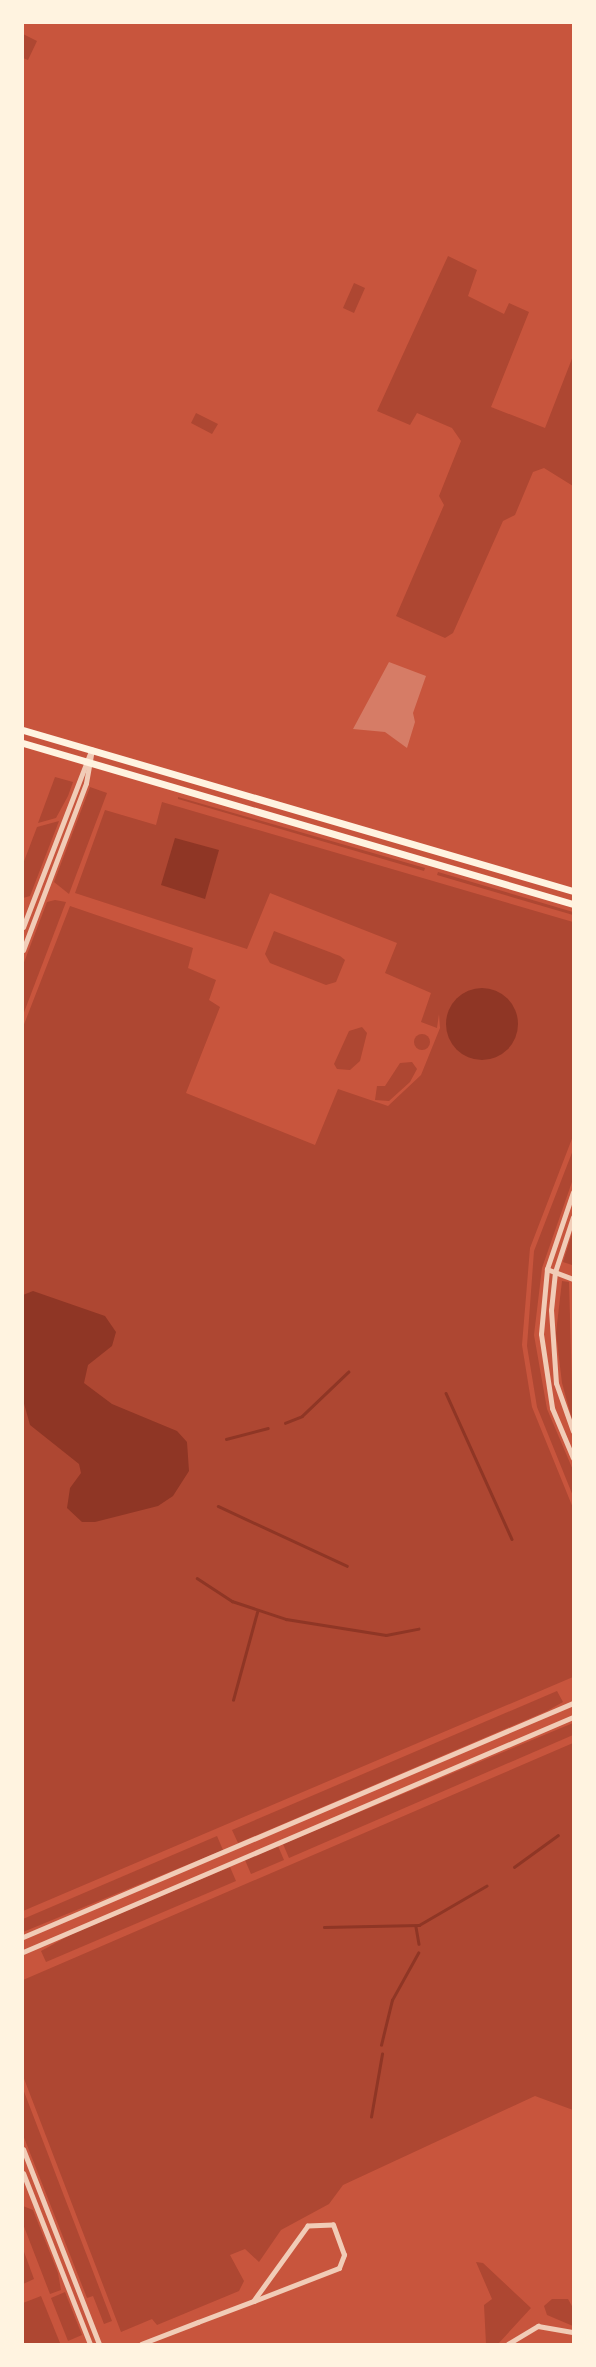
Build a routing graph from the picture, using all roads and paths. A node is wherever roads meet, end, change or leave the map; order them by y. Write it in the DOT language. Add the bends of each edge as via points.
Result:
graph roads {
  1 [pos="23,730"];
  2 [pos="23,743"];
  3 [pos="92,750"];
  4 [pos="88,762"];
  5 [pos="573,891"];
  6 [pos="573,904"];
  7 [pos="23,926"];
  8 [pos="23,950"];
  9 [pos="573,1192"];
  10 [pos="573,1217"];
  11 [pos="547,1269"];
  12 [pos="555,1272"];
  13 [pos="573,1279"];
  14 [pos="573,1431"];
  15 [pos="573,1458"];
  16 [pos="573,1703"];
  17 [pos="573,1717"];
  18 [pos="23,1937"];
  19 [pos="23,1952"];
  20 [pos="23,2149"];
  21 [pos="23,2173"];
  22 [pos="254,2301"];
  23 [pos="573,2332"];
  24 [pos="90,2344"];
  25 [pos="99,2344"];
  26 [pos="141,2344"];
  27 [pos="508,2344"];
  1 -- 3 [label="main road"];
  2 -- 4 [label="main road"];
  3 -- 4 [label="street"];
  3 -- 5 [label="main road"];
  4 -- 6 [label="main road"];
  4 -- 7 [label="street"];
  4 -- 8 [label="street"];
  9 -- 11 [label="street"];
  10 -- 12 [label="street"];
  11 -- 12 [label="street"];
  11 -- 15 [label="street" via="541,1311 544,1375"];
  12 -- 13 [label="street"];
  12 -- 14 [label="street" via="551,1310 556,1383"];
  16 -- 18 [label="street"];
  17 -- 19 [label="street"];
  20 -- 25 [label="street"];
  21 -- 24 [label="street"];
  22 -- 22 [label="street" via="343,2265 333,2225 308,2226"];
  22 -- 26 [label="street"];
  23 -- 27 [label="street" via="538,2326"];
}
